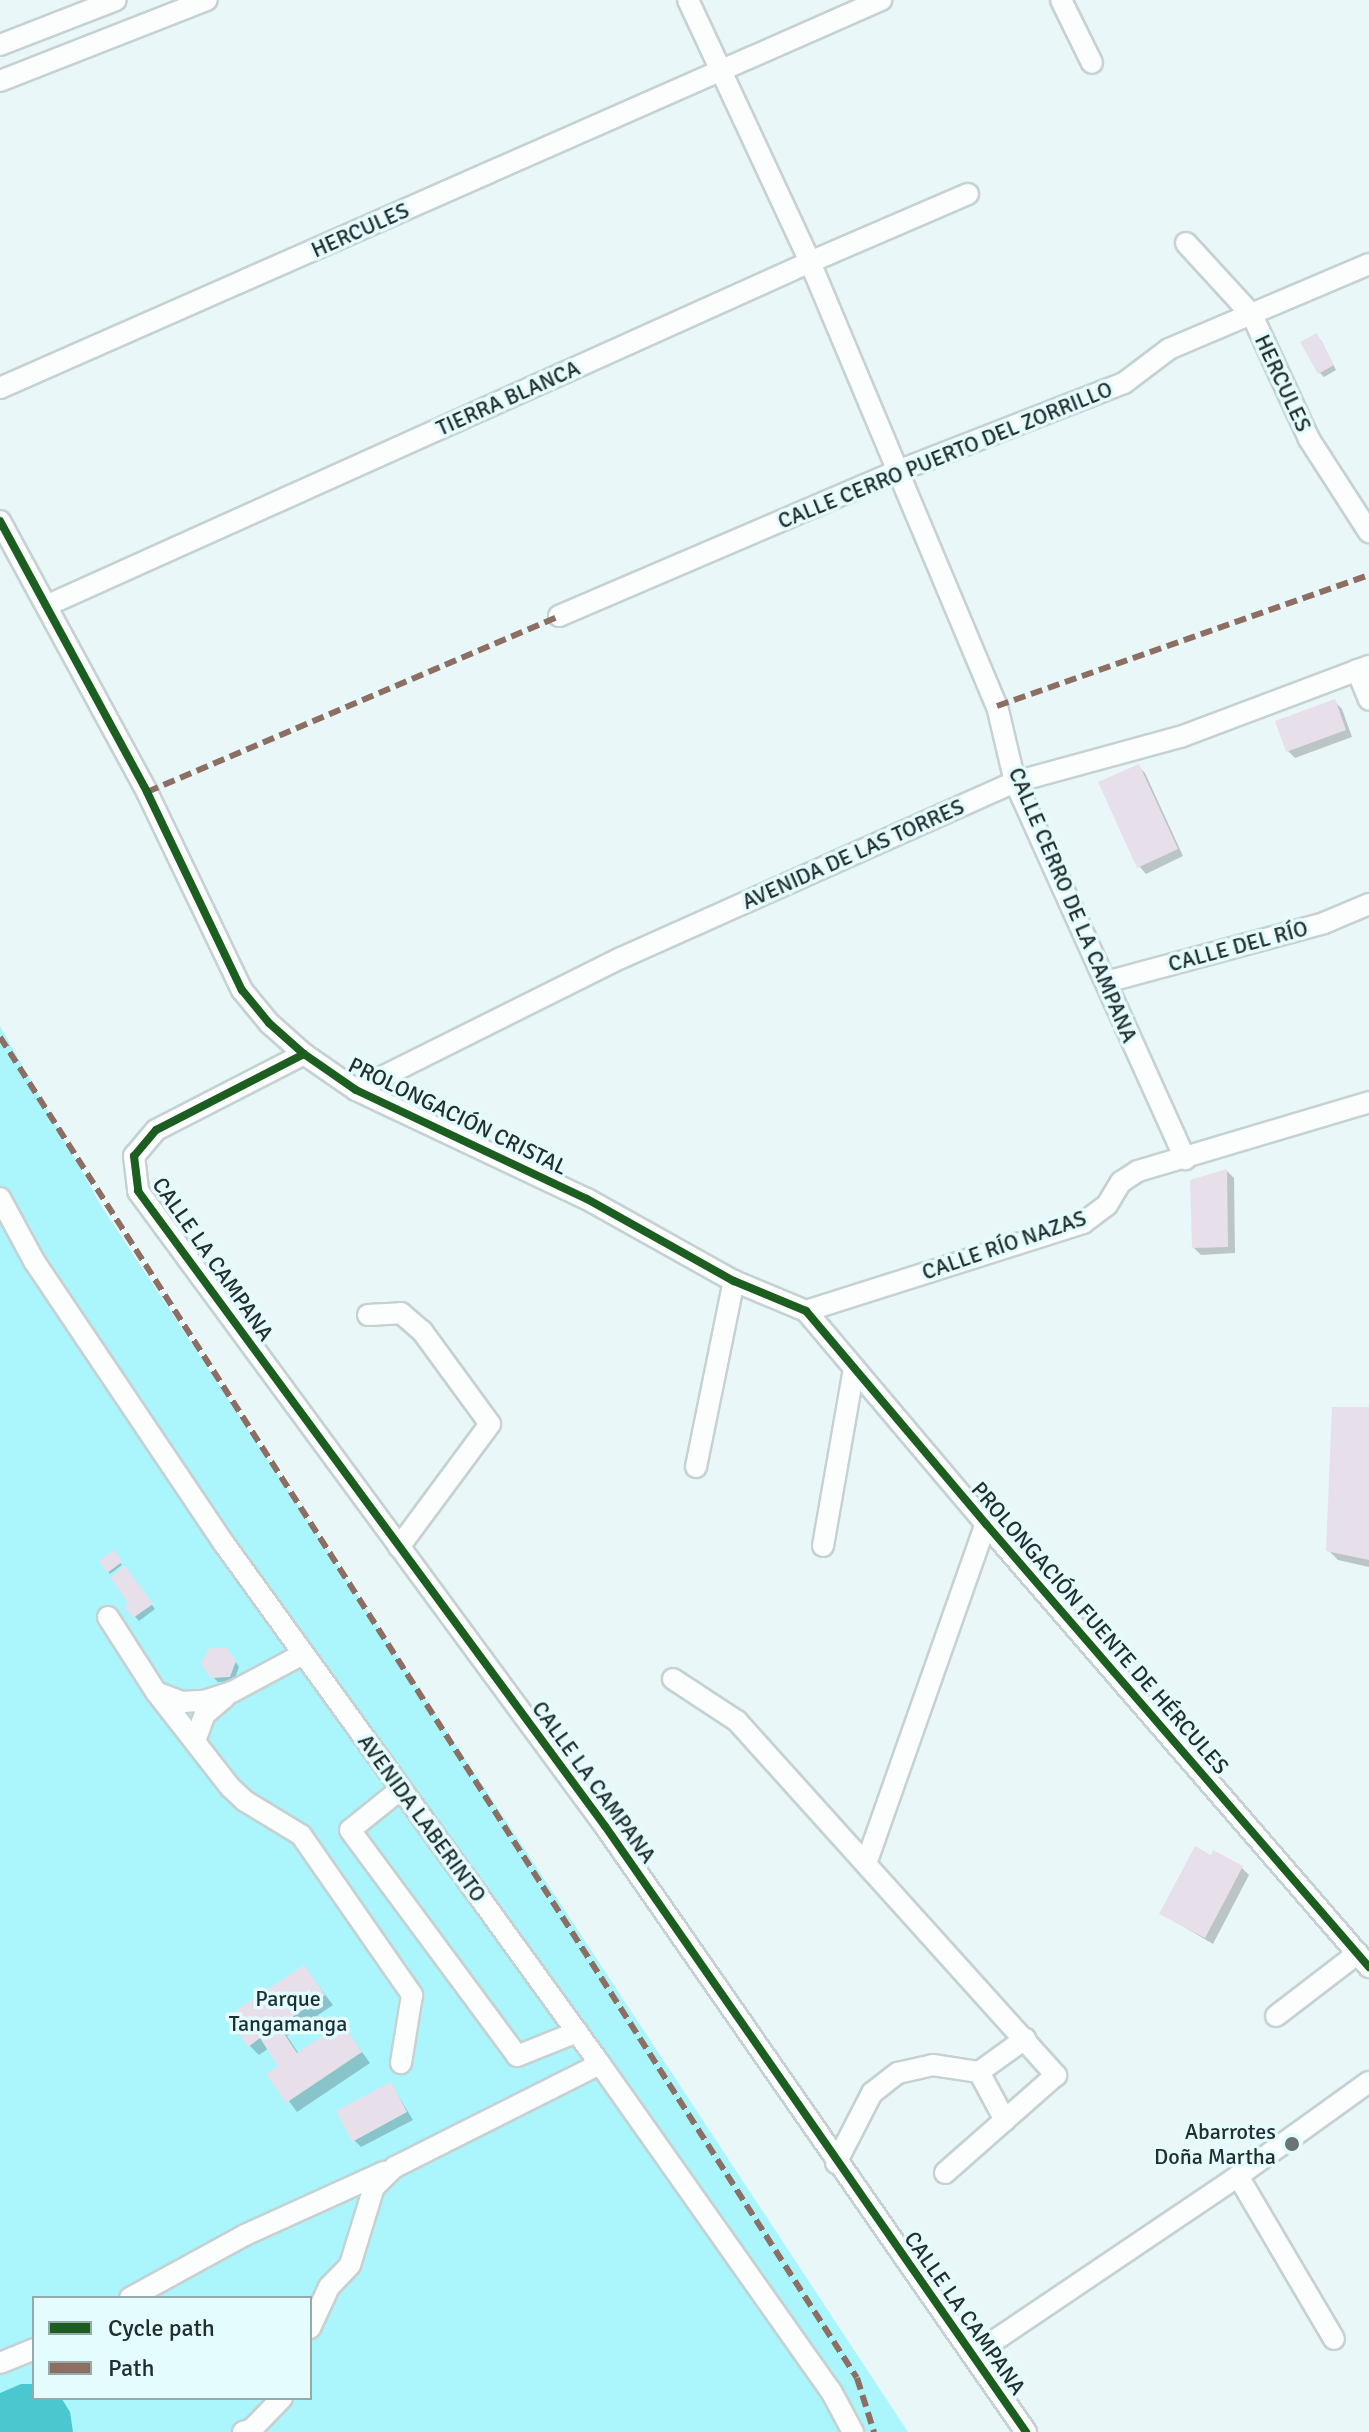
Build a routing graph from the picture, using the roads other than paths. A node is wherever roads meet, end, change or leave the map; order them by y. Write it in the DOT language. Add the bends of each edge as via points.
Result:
graph roads {
  1 [pos="116,0"];
  2 [pos="207,0"];
  3 [pos="688,0"];
  4 [pos="881,0"];
  5 [pos="1061,0"];
  6 [pos="0,45"];
  7 [pos="1092,63"];
  8 [pos="720,74"];
  9 [pos="0,81"];
  10 [pos="968,194"];
  11 [pos="1186,243"];
  12 [pos="810,262"];
  13 [pos="1369,264"];
  14 [pos="1252,315"];
  15 [pos="0,388"];
  16 [pos="898,471"];
  17 [pos="0,521"];
  18 [pos="1369,532"];
  19 [pos="48,605"];
  20 [pos="559,616"];
  21 [pos="1363,668"];
  22 [pos="1369,700"];
  23 [pos="1015,782"];
  24 [pos="1369,904"];
  25 [pos="1106,982"];
  26 [pos="304,1054"];
  27 [pos="356,1090"];
  28 [pos="1369,1102"];
  29 [pos="1185,1159"];
  30 [pos="0,1198"];
  31 [pos="734,1281"];
  32 [pos="806,1311"];
  33 [pos="368,1315"];
  34 [pos="854,1368"];
  35 [pos="696,1467"];
  36 [pos="986,1524"];
  37 [pos="823,1546"];
  38 [pos="399,1547"];
  39 [pos="108,1617"];
  40 [pos="303,1654"];
  41 [pos="673,1679"];
  42 [pos="156,1692"];
  43 [pos="232,1692"];
  44 [pos="195,1741"];
  45 [pos="401,1789"];
  46 [pos="867,1861"];
  47 [pos="1364,1960"];
  48 [pos="1276,2016"];
  49 [pos="577,2032"];
  50 [pos="1025,2039"];
  51 [pos="401,2063"];
  52 [pos="600,2064"];
  53 [pos="979,2072"];
  54 [pos="1369,2082"];
  55 [pos="1005,2120"];
  56 [pos="836,2163"];
  57 [pos="395,2167"];
  58 [pos="945,2173"];
  59 [pos="1238,2176"];
  60 [pos="134,2296"];
  61 [pos="312,2324"];
  62 [pos="1334,2339"];
  63 [pos="32,2350"];
  64 [pos="973,2355"];
  65 [pos="0,2363"];
  66 [pos="280,2400"];
  67 [pos="243,2432"];
  68 [pos="853,2432"];
  69 [pos="1026,2432"];
  1 -- 6 [label="street"];
  2 -- 9 [label="street"];
  3 -- 8 [label="street"];
  4 -- 8 [label="street, HERCULES"];
  5 -- 7 [label="street"];
  8 -- 12 [label="street"];
  8 -- 15 [label="street, HERCULES"];
  10 -- 12 [label="street, TIERRA BLANCA"];
  11 -- 14 [label="street, HERCULES"];
  12 -- 16 [label="street"];
  12 -- 19 [label="street, TIERRA BLANCA"];
  13 -- 14 [label="street, CALLE CERRO PUERTO DEL ZORRILLO"];
  14 -- 16 [label="street, CALLE CERRO PUERTO DEL ZORRILLO" via="1169,349 1124,383"];
  14 -- 18 [label="street, HERCULES" via="1309,439"];
  16 -- 20 [label="street, CALLE CERRO PUERTO DEL ZORRILLO"];
  16 -- 23 [label="street, CALLE CERRO DE LA CAMPANA" via="997,706"];
  17 -- 19 [label="street, PROLONGACIÓN CRISTAL"];
  19 -- 26 [label="street, PROLONGACIÓN CRISTAL" via="147,792 242,990"];
  21 -- 22 [label="street"];
  21 -- 23 [label="street, AVENIDA DE LAS TORRES" via="1180,737"];
  23 -- 25 [label="street, CALLE CERRO DE LA CAMPANA"];
  23 -- 27 [label="street, AVENIDA DE LAS TORRES" via="621,958"];
  24 -- 25 [label="street, CALLE DEL RÍO" via="1324,923"];
  25 -- 29 [label="street, CALLE CERRO DE LA CAMPANA"];
  26 -- 27 [label="street, PROLONGACIÓN CRISTAL"];
  26 -- 38 [label="street, CALLE LA CAMPANA" via="156,1130 134,1156 138,1191"];
  27 -- 31 [label="street, PROLONGACIÓN CRISTAL" via="587,1199"];
  28 -- 29 [label="street, CALLE RÍO NAZAS"];
  29 -- 32 [label="street, CALLE RÍO NAZAS" via="1138,1171 1083,1223"];
  30 -- 40 [label="street, AVENIDA LABERINTO" via="34,1261"];
  31 -- 32 [label="street, PROLONGACIÓN CRISTAL"];
  31 -- 35 [label="street"];
  32 -- 34 [label="street, PROLONGACIÓN FUENTE DE HÉRCULES"];
  33 -- 38 [label="street" via="401,1313 422,1331 490,1424"];
  34 -- 36 [label="street, PROLONGACIÓN FUENTE DE HÉRCULES"];
  34 -- 37 [label="street"];
  36 -- 46 [label="street"];
  36 -- 47 [label="street, PROLONGACIÓN FUENTE DE HÉRCULES"];
  38 -- 56 [label="street, CALLE LA CAMPANA" via="605,1826"];
  39 -- 42 [label="street"];
  40 -- 43 [label="street"];
  40 -- 45 [label="street, AVENIDA LABERINTO"];
  41 -- 46 [label="street" via="737,1721"];
  42 -- 43 [label="street" via="182,1702"];
  42 -- 44 [label="street"];
  43 -- 44 [label="street" via="205,1714"];
  44 -- 51 [label="street" via="245,1801 301,1835 412,1995"];
  45 -- 49 [label="street, AVENIDA LABERINTO"];
  45 -- 49 [label="street" via="350,1830 517,2056"];
  46 -- 50 [label="street"];
  47 -- 48 [label="street"];
  49 -- 52 [label="street, AVENIDA LABERINTO"];
  50 -- 53 [label="street"];
  50 -- 55 [label="street" via="1056,2075"];
  52 -- 57 [label="street"];
  52 -- 68 [label="street, AVENIDA LABERINTO" via="831,2391"];
  53 -- 55 [label="street"];
  53 -- 56 [label="street" via="933,2065 898,2073 872,2093"];
  54 -- 59 [label="street"];
  55 -- 58 [label="street"];
  56 -- 64 [label="street, CALLE LA CAMPANA"];
  57 -- 60 [label="street" via="245,2235"];
  57 -- 61 [label="street" via="374,2187 350,2265 329,2287"];
  59 -- 62 [label="street"];
  59 -- 64 [label="street"];
  63 -- 65 [label="street"];
  64 -- 69 [label="street, CALLE LA CAMPANA"];
  66 -- 67 [label="street"];
}
